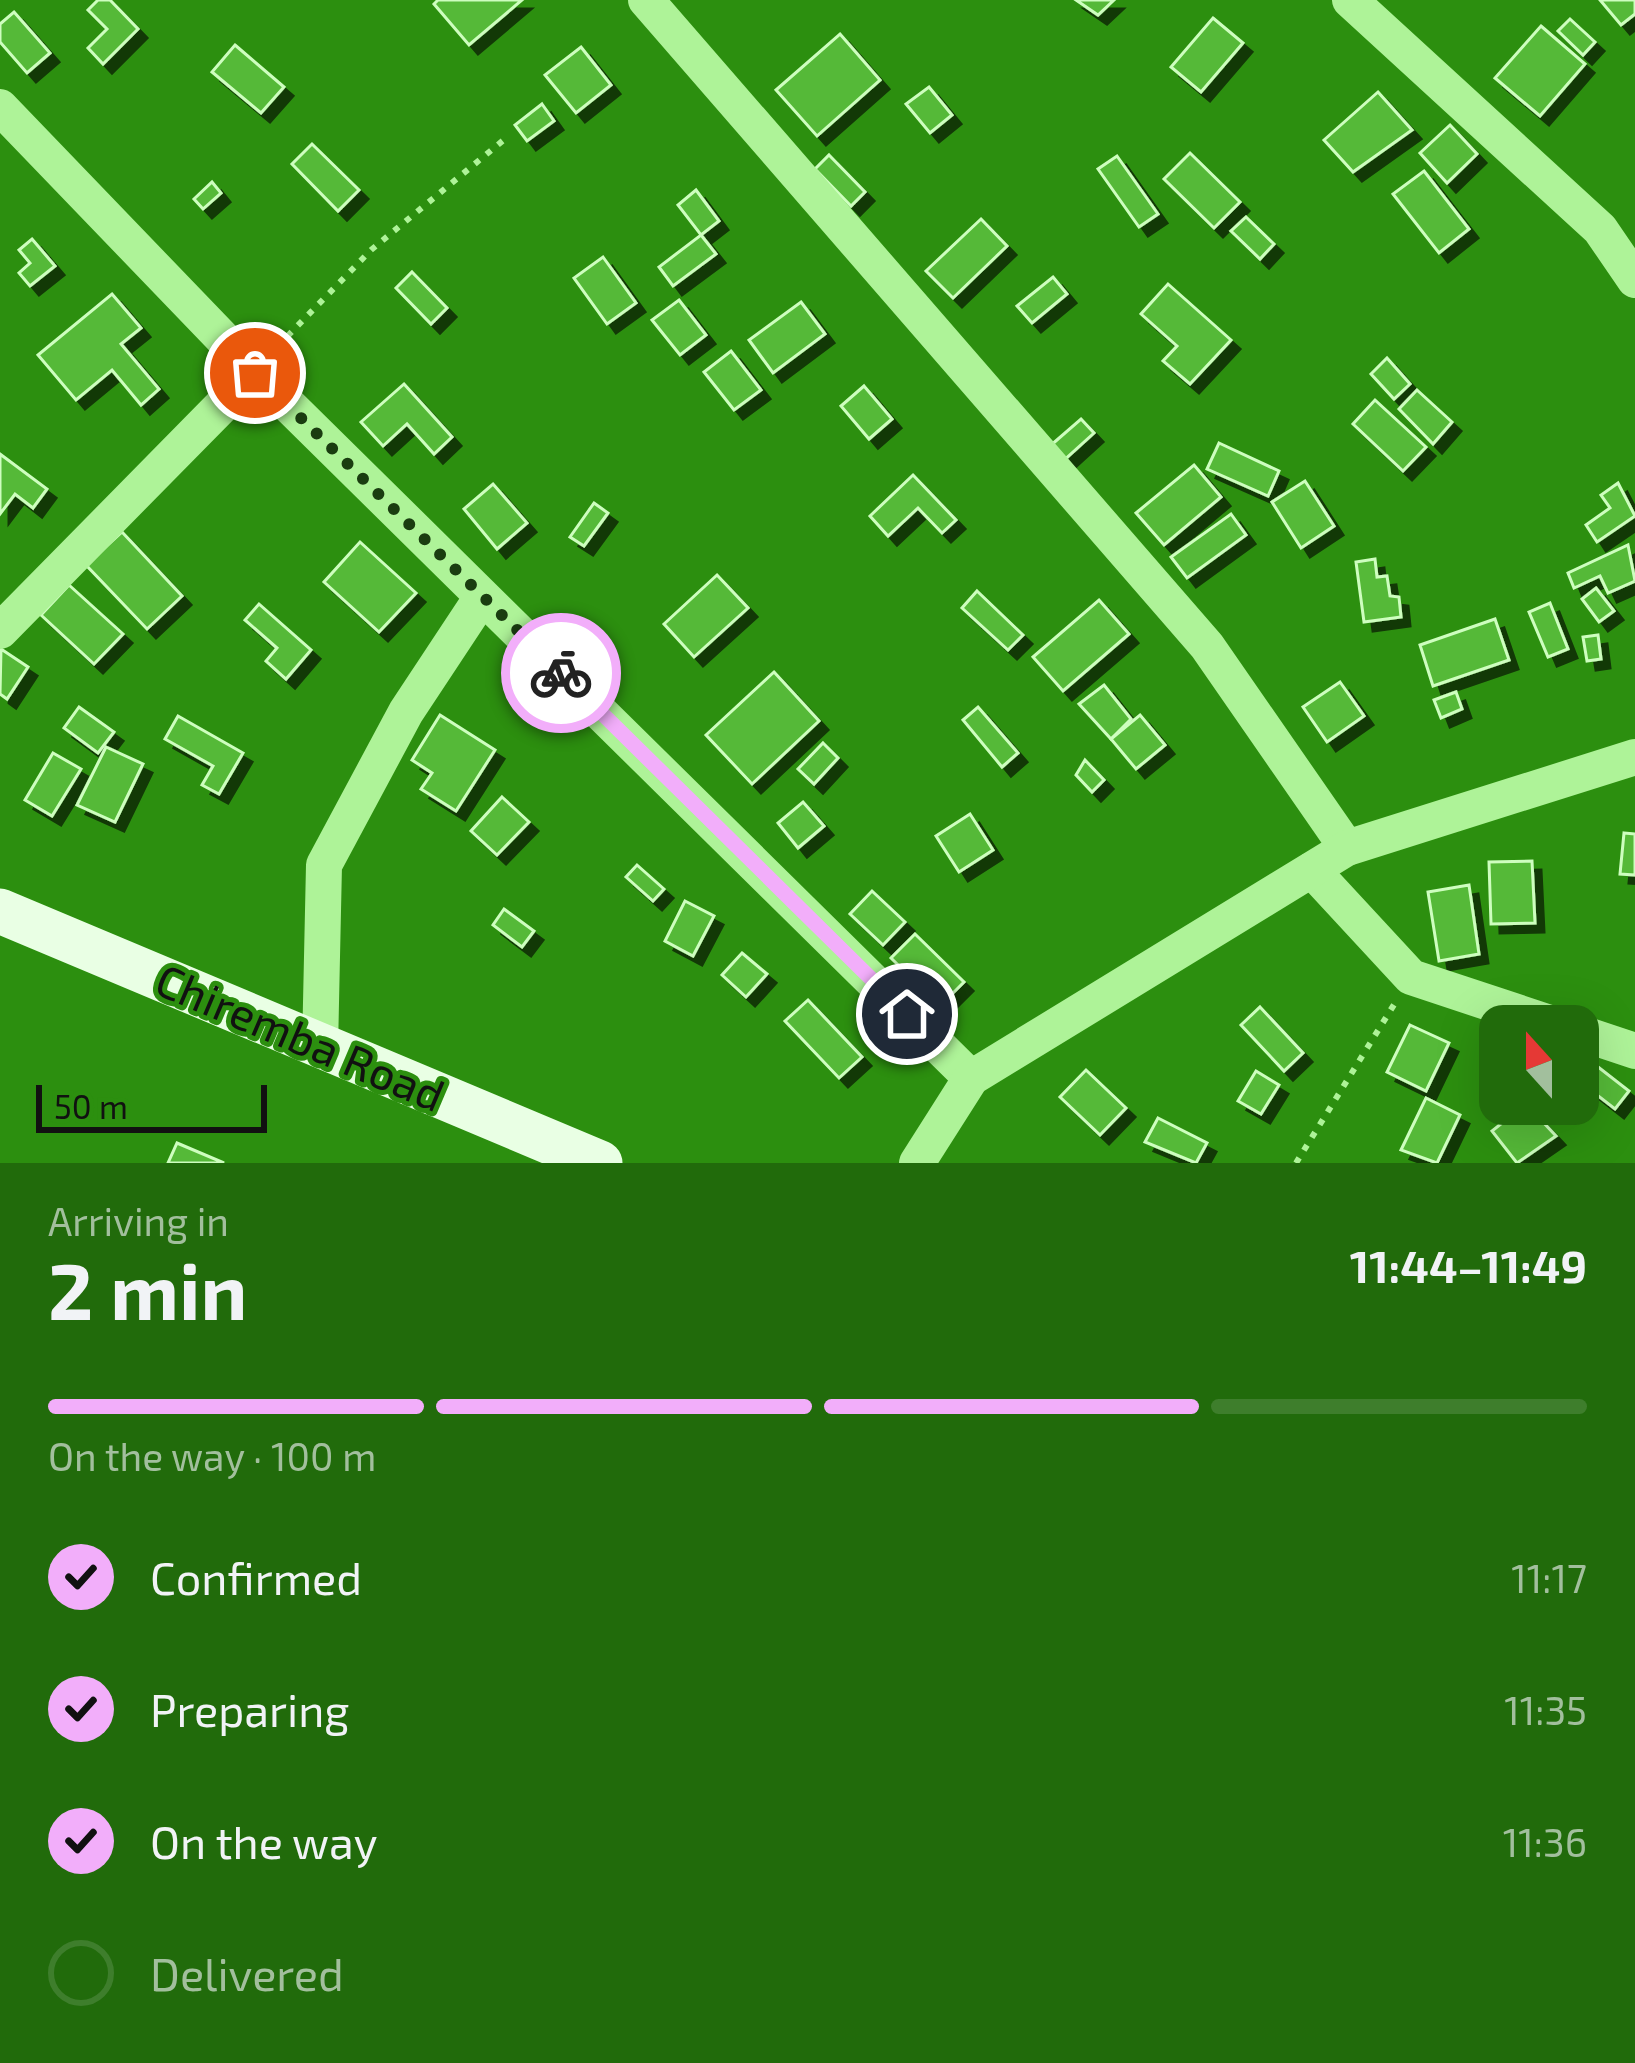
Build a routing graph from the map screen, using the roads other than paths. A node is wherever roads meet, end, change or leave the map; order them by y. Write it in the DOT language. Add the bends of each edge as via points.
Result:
graph roads {
  1 [pos="646,0"];
  2 [pos="1350,0"];
  3 [pos="0,107"];
  4 [pos="1635,280"];
  5 [pos="255,373"];
  6 [pos="482,597"];
  7 [pos="0,630"];
  8 [pos="1635,758"];
  9 [pos="1347,848"];
  10 [pos="1312,870"];
  11 [pos="0,911"];
  12 [pos="1496,1005"];
  13 [pos="1599,1039"];
  14 [pos="320,1049"];
  15 [pos="1635,1051"];
  16 [pos="971,1078"];
  17 [pos="600,1163"];
  18 [pos="917,1163"];
  1 -- 9 [label="street" via="1207,646"];
  2 -- 4 [label="street" via="1600,229"];
  3 -- 5 [label="street"];
  5 -- 6 [label="street"];
  5 -- 7 [label="street"];
  6 -- 14 [label="street" via="406,712 324,865"];
  6 -- 16 [label="street"];
  8 -- 9 [label="street"];
  9 -- 10 [label="street"];
  10 -- 12 [label="street" via="1411,977"];
  10 -- 16 [label="street"];
  11 -- 14 [label="main road, Chiremba Road"];
  13 -- 15 [label="street"];
  14 -- 17 [label="main road, Chiremba Road"];
  16 -- 18 [label="street"];
}
